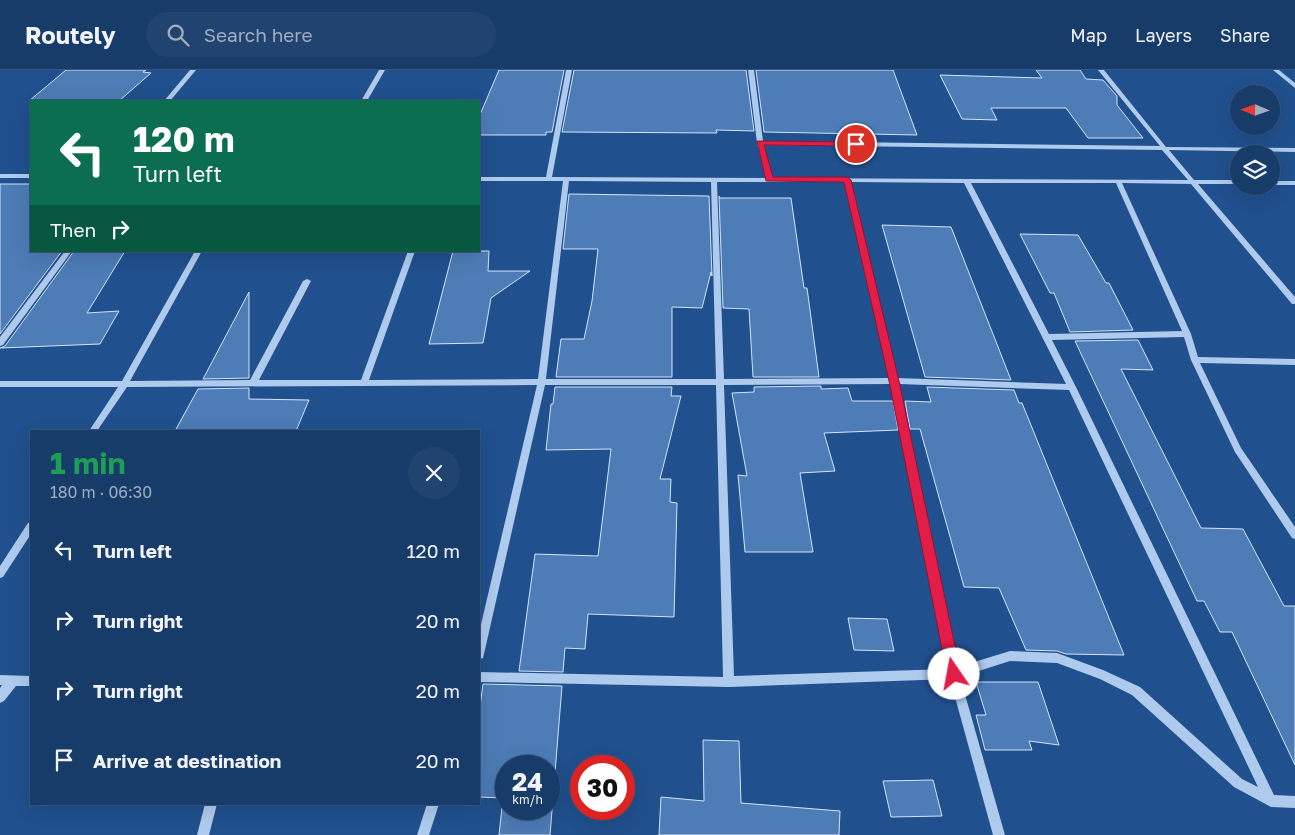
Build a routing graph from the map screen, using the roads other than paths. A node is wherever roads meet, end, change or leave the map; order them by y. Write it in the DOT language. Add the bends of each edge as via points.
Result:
graph roads {
  1 [pos="194,70"];
  2 [pos="382,70"];
  3 [pos="569,70"];
  4 [pos="751,70"];
  5 [pos="1100,70"];
  6 [pos="1276,70"];
  7 [pos="1295,86"];
  8 [pos="168,100"];
  9 [pos="365,100"];
  10 [pos="760,143"];
  11 [pos="1163,147"];
  12 [pos="1295,150"];
  13 [pos="0,176"];
  14 [pos="8,176"];
  15 [pos="30,176"];
  16 [pos="480,179"];
  17 [pos="549,179"];
  18 [pos="566,179"];
  19 [pos="714,179"];
  20 [pos="769,179"];
  21 [pos="847,180"];
  22 [pos="966,180"];
  23 [pos="1118,182"];
  24 [pos="1192,182"];
  25 [pos="1230,182"];
  26 [pos="1280,183"];
  27 [pos="1295,183"];
  28 [pos="0,184"];
  29 [pos="68,252"];
  30 [pos="198,252"];
  31 [pos="412,252"];
  32 [pos="307,281"];
  33 [pos="1295,302"];
  34 [pos="1187,334"];
  35 [pos="1046,337"];
  36 [pos="0,343"];
  37 [pos="1195,360"];
  38 [pos="1295,362"];
  39 [pos="894,381"];
  40 [pos="542,382"];
  41 [pos="720,382"];
  42 [pos="252,383"];
  43 [pos="364,383"];
  44 [pos="0,384"];
  45 [pos="124,384"];
  46 [pos="1072,387"];
  47 [pos="94,430"];
  48 [pos="30,528"];
  49 [pos="1295,535"];
  50 [pos="0,574"];
  51 [pos="480,650"];
  52 [pos="954,674"];
  53 [pos="480,677"];
  54 [pos="0,680"];
  55 [pos="13,681"];
  56 [pos="30,681"];
  57 [pos="729,682"];
  58 [pos="0,697"];
  59 [pos="1272,801"];
  60 [pos="1295,802"];
  61 [pos="211,805"];
  62 [pos="432,805"];
  63 [pos="203,835"];
  64 [pos="422,835"];
  65 [pos="999,835"];
  1 -- 8 [label="street"];
  2 -- 9 [label="street"];
  3 -- 17 [label="street"];
  4 -- 10 [label="street"];
  5 -- 11 [label="street"];
  6 -- 7 [label="street"];
  10 -- 11 [label="street"];
  10 -- 20 [label="street"];
  11 -- 12 [label="street"];
  11 -- 24 [label="street"];
  13 -- 14 [label="street"];
  14 -- 15 [label="street"];
  14 -- 28 [label="street"];
  16 -- 17 [label="street"];
  17 -- 18 [label="street"];
  18 -- 19 [label="street"];
  18 -- 40 [label="street"];
  19 -- 20 [label="street"];
  19 -- 41 [label="street"];
  20 -- 21 [label="street"];
  21 -- 22 [label="street"];
  21 -- 39 [label="street"];
  22 -- 23 [label="street"];
  22 -- 35 [label="street"];
  23 -- 24 [label="street"];
  23 -- 34 [label="street"];
  24 -- 25 [label="street"];
  24 -- 33 [label="street"];
  26 -- 27 [label="street"];
  29 -- 36 [label="street"];
  30 -- 45 [label="street"];
  31 -- 43 [label="street"];
  32 -- 42 [label="street"];
  34 -- 35 [label="street"];
  34 -- 37 [label="street"];
  35 -- 46 [label="street"];
  37 -- 38 [label="street"];
  37 -- 49 [label="street" via="1238,450"];
  39 -- 41 [label="street"];
  39 -- 46 [label="street"];
  39 -- 52 [label="street"];
  40 -- 41 [label="street"];
  40 -- 43 [label="street"];
  40 -- 51 [label="street"];
  41 -- 57 [label="street"];
  42 -- 43 [label="street"];
  42 -- 45 [label="street"];
  44 -- 45 [label="street"];
  45 -- 47 [label="street"];
  46 -- 59 [label="street"];
  48 -- 50 [label="street"];
  52 -- 57 [label="street"];
  52 -- 59 [label="street" via="1010,656 1057,658 1103,675 1136,691 1238,783"];
  52 -- 65 [label="street"];
  53 -- 57 [label="street"];
  54 -- 55 [label="street"];
  55 -- 56 [label="street"];
  55 -- 58 [label="street"];
  59 -- 60 [label="street"];
  61 -- 63 [label="street"];
  62 -- 64 [label="street"];
}
